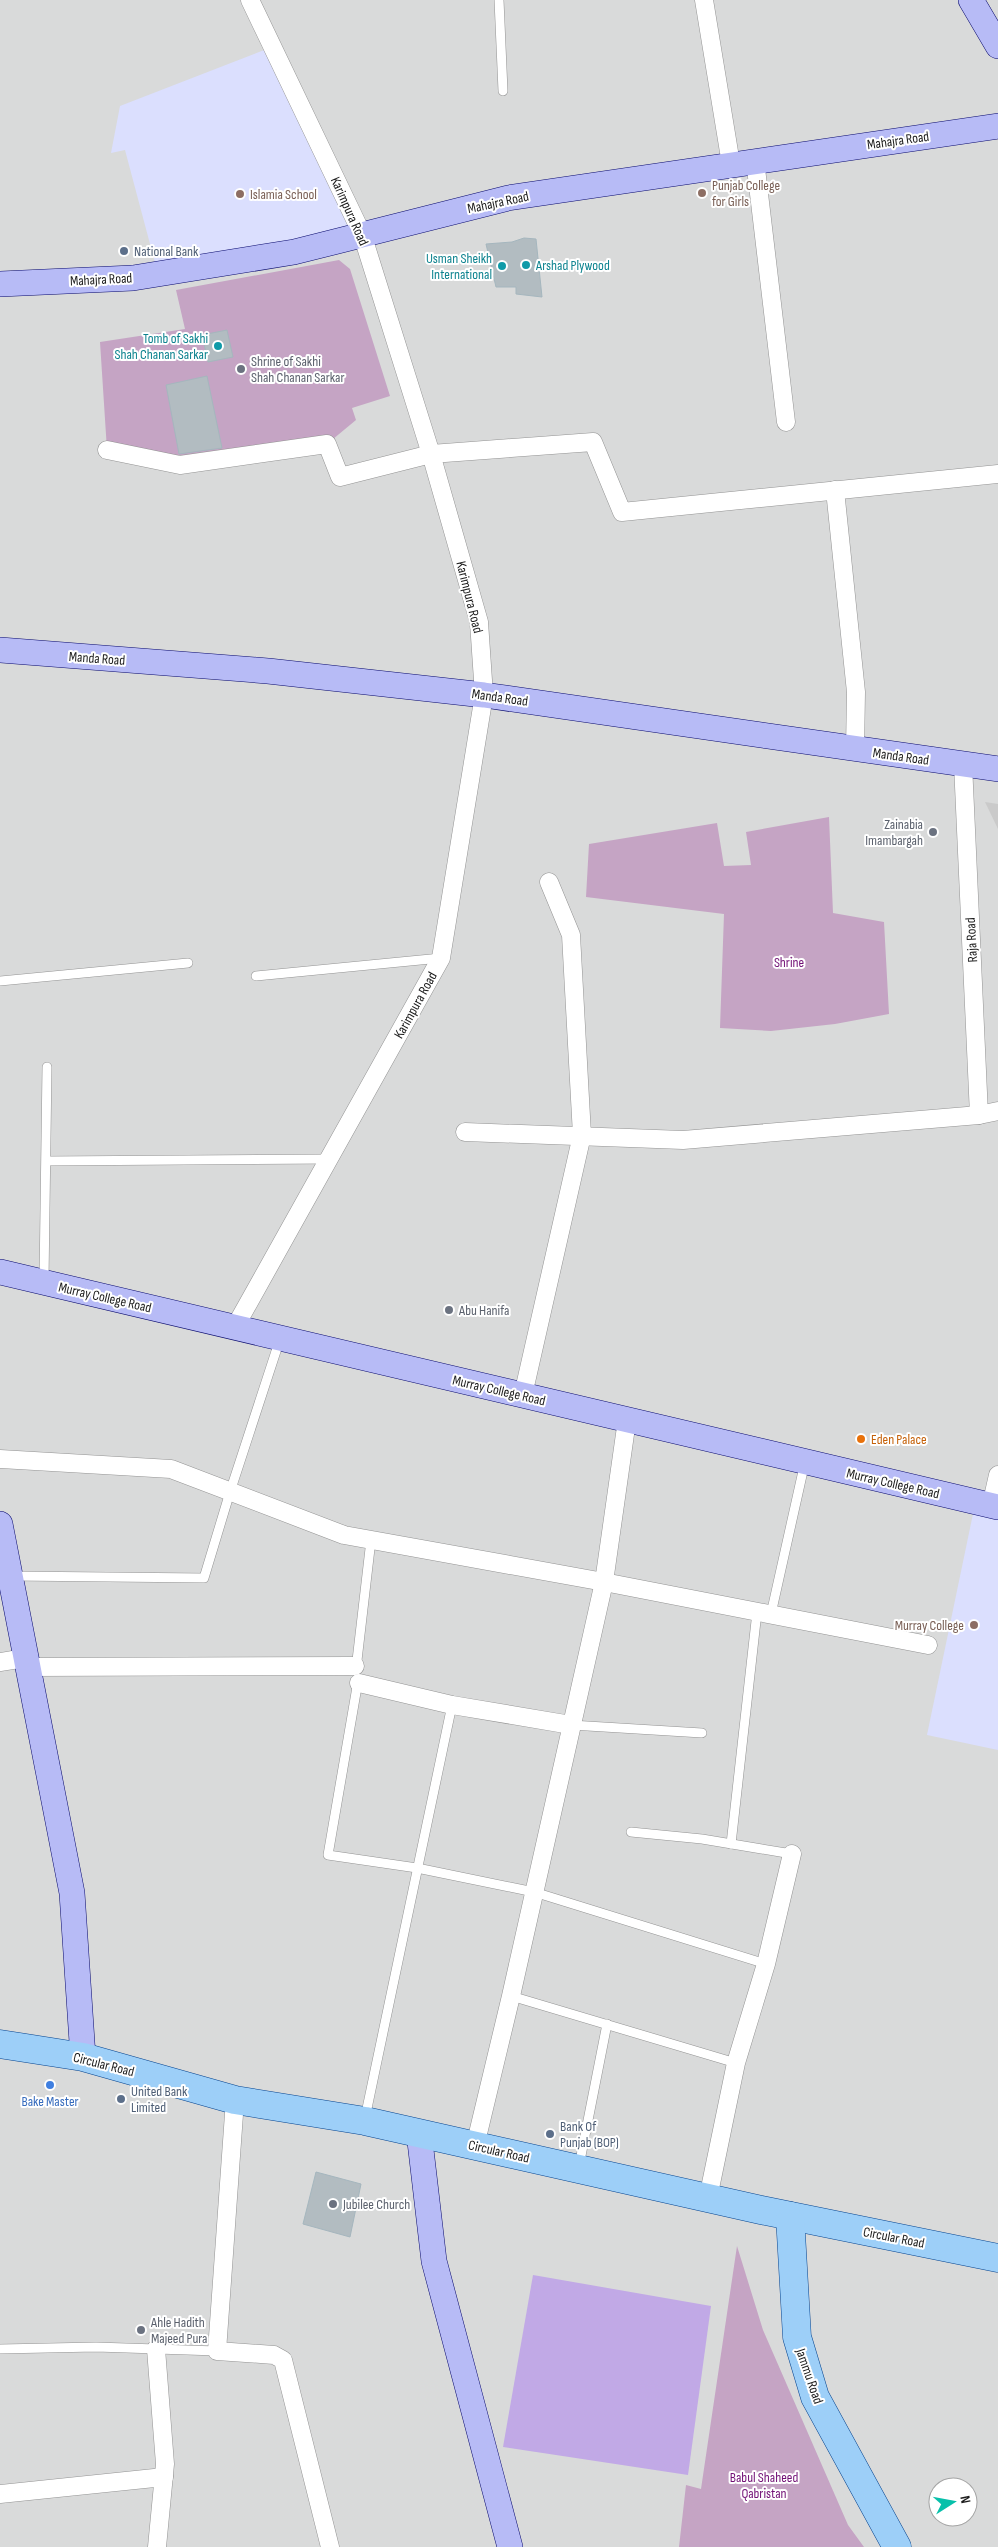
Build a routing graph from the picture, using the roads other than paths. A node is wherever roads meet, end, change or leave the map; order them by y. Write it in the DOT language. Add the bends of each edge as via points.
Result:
graph roads {
  1 [pos="250,0"];
  2 [pos="499,0"];
  3 [pos="704,0"];
  4 [pos="971,0"];
  5 [pos="984,0"];
  6 [pos="998,25"];
  7 [pos="998,46"];
  8 [pos="503,91"];
  9 [pos="998,126"];
  10 [pos="755,160"];
  11 [pos="730,164"];
  12 [pos="362,234"];
  13 [pos="0,284"];
  14 [pos="786,422"];
  15 [pos="107,450"];
  16 [pos="431,454"];
  17 [pos="998,474"];
  18 [pos="835,490"];
  19 [pos="0,650"];
  20 [pos="484,695"];
  21 [pos="855,750"];
  22 [pos="963,764"];
  23 [pos="998,769"];
  24 [pos="549,882"];
  25 [pos="441,958"];
  26 [pos="188,963"];
  27 [pos="256,976"];
  28 [pos="0,981"];
  29 [pos="47,1066"];
  30 [pos="998,1111"];
  31 [pos="979,1115"];
  32 [pos="465,1132"];
  33 [pos="582,1135"];
  34 [pos="331,1159"];
  35 [pos="47,1161"];
  36 [pos="0,1272"];
  37 [pos="44,1282"];
  38 [pos="235,1327"];
  39 [pos="280,1338"];
  40 [pos="523,1395"];
  41 [pos="627,1420"];
  42 [pos="0,1459"];
  43 [pos="805,1462"];
  44 [pos="998,1475"];
  45 [pos="230,1492"];
  46 [pos="995,1507"];
  47 [pos="0,1524"];
  48 [pos="371,1540"];
  49 [pos="10,1576"];
  50 [pos="604,1582"];
  51 [pos="764,1613"];
  52 [pos="928,1645"];
  53 [pos="0,1662"];
  54 [pos="26,1662"];
  55 [pos="357,1674"];
  56 [pos="452,1705"];
  57 [pos="572,1725"];
  58 [pos="702,1733"];
  59 [pos="631,1832"];
  60 [pos="731,1844"];
  61 [pos="792,1854"];
  62 [pos="418,1868"];
  63 [pos="534,1892"];
  64 [pos="766,1964"];
  65 [pos="511,1996"];
  66 [pos="607,2024"];
  67 [pos="0,2044"];
  68 [pos="83,2057"];
  69 [pos="736,2063"];
  70 [pos="235,2100"];
  71 [pos="365,2121"];
  72 [pos="419,2133"];
  73 [pos="475,2146"];
  74 [pos="578,2169"];
  75 [pos="708,2198"];
  76 [pos="790,2216"];
  77 [pos="998,2258"];
  78 [pos="0,2349"];
  79 [pos="156,2349"];
  80 [pos="217,2351"];
  81 [pos="164,2477"];
  82 [pos="0,2494"];
  83 [pos="157,2547"];
  84 [pos="330,2547"];
  85 [pos="510,2547"];
  86 [pos="897,2547"];
  1 -- 12 [label="street, Karimpura Road"];
  2 -- 8 [label="lane"];
  3 -- 11 [label="street"];
  4 -- 7 [label="street"];
  5 -- 6 [label="street"];
  9 -- 10 [label="street, Mahajra Road"];
  10 -- 11 [label="street, Mahajra Road"];
  10 -- 14 [label="street"];
  11 -- 12 [label="street, Mahajra Road" via="508,198"];
  12 -- 13 [label="street, Mahajra Road" via="294,252 132,278"];
  12 -- 16 [label="street, Karimpura Road"];
  15 -- 16 [label="street" via="180,465 327,444 340,477"];
  16 -- 18 [label="street" via="593,442 622,512"];
  16 -- 20 [label="street, Karimpura Road" via="479,622"];
  17 -- 18 [label="street"];
  18 -- 21 [label="street" via="856,692"];
  19 -- 20 [label="street, Manda Road" via="268,671"];
  20 -- 21 [label="street, Manda Road"];
  20 -- 25 [label="street, Karimpura Road"];
  21 -- 22 [label="street, Manda Road"];
  22 -- 23 [label="street, Manda Road"];
  22 -- 31 [label="street, Raja Road"];
  24 -- 33 [label="street" via="572,936"];
  25 -- 27 [label="lane"];
  25 -- 34 [label="street, Karimpura Road"];
  26 -- 28 [label="lane"];
  29 -- 35 [label="lane"];
  30 -- 31 [label="street"];
  31 -- 33 [label="street" via="684,1140"];
  32 -- 33 [label="street"];
  33 -- 40 [label="street"];
  34 -- 35 [label="lane"];
  34 -- 38 [label="street, Karimpura Road"];
  35 -- 37 [label="lane"];
  36 -- 37 [label="street, Murray College Road"];
  37 -- 38 [label="street, Murray College Road"];
  38 -- 39 [label="street, Murray College Road"];
  39 -- 40 [label="street, Murray College Road"];
  39 -- 45 [label="lane"];
  40 -- 41 [label="street, Murray College Road"];
  41 -- 43 [label="street, Murray College Road"];
  41 -- 50 [label="street"];
  42 -- 45 [label="street" via="171,1469"];
  43 -- 46 [label="street, Murray College Road"];
  43 -- 51 [label="lane"];
  44 -- 46 [label="street"];
  45 -- 48 [label="street" via="344,1535"];
  45 -- 49 [label="lane" via="204,1578"];
  47 -- 49 [label="street"];
  48 -- 50 [label="street"];
  48 -- 55 [label="lane"];
  49 -- 54 [label="street"];
  50 -- 51 [label="street"];
  50 -- 57 [label="street"];
  51 -- 52 [label="street"];
  51 -- 60 [label="lane"];
  53 -- 54 [label="street"];
  54 -- 55 [label="street"];
  54 -- 68 [label="street" via="72,1893"];
  55 -- 56 [label="street"];
  55 -- 62 [label="lane" via="328,1855"];
  56 -- 57 [label="street"];
  56 -- 62 [label="lane"];
  57 -- 58 [label="lane"];
  57 -- 63 [label="street"];
  59 -- 60 [label="lane"];
  60 -- 61 [label="lane"];
  61 -- 64 [label="street"];
  62 -- 63 [label="lane"];
  62 -- 71 [label="lane"];
  63 -- 64 [label="lane"];
  63 -- 65 [label="street"];
  64 -- 69 [label="street"];
  65 -- 66 [label="lane"];
  65 -- 73 [label="street"];
  66 -- 69 [label="lane"];
  66 -- 74 [label="lane"];
  67 -- 68 [label="main road, Circular Road"];
  68 -- 70 [label="main road, Circular Road"];
  69 -- 75 [label="street"];
  70 -- 71 [label="main road, Circular Road"];
  70 -- 80 [label="street"];
  71 -- 72 [label="main road, Circular Road"];
  72 -- 73 [label="main road, Circular Road"];
  72 -- 85 [label="street" via="434,2260"];
  73 -- 74 [label="main road, Circular Road"];
  74 -- 75 [label="main road, Circular Road"];
  75 -- 76 [label="main road, Circular Road"];
  76 -- 77 [label="main road, Circular Road"];
  76 -- 86 [label="main road, Jammu Road" via="797,2337 815,2397"];
  78 -- 79 [label="lane"];
  79 -- 80 [label="lane"];
  79 -- 81 [label="street"];
  80 -- 84 [label="street" via="274,2356 283,2360"];
  81 -- 82 [label="street"];
  81 -- 83 [label="street"];
}
